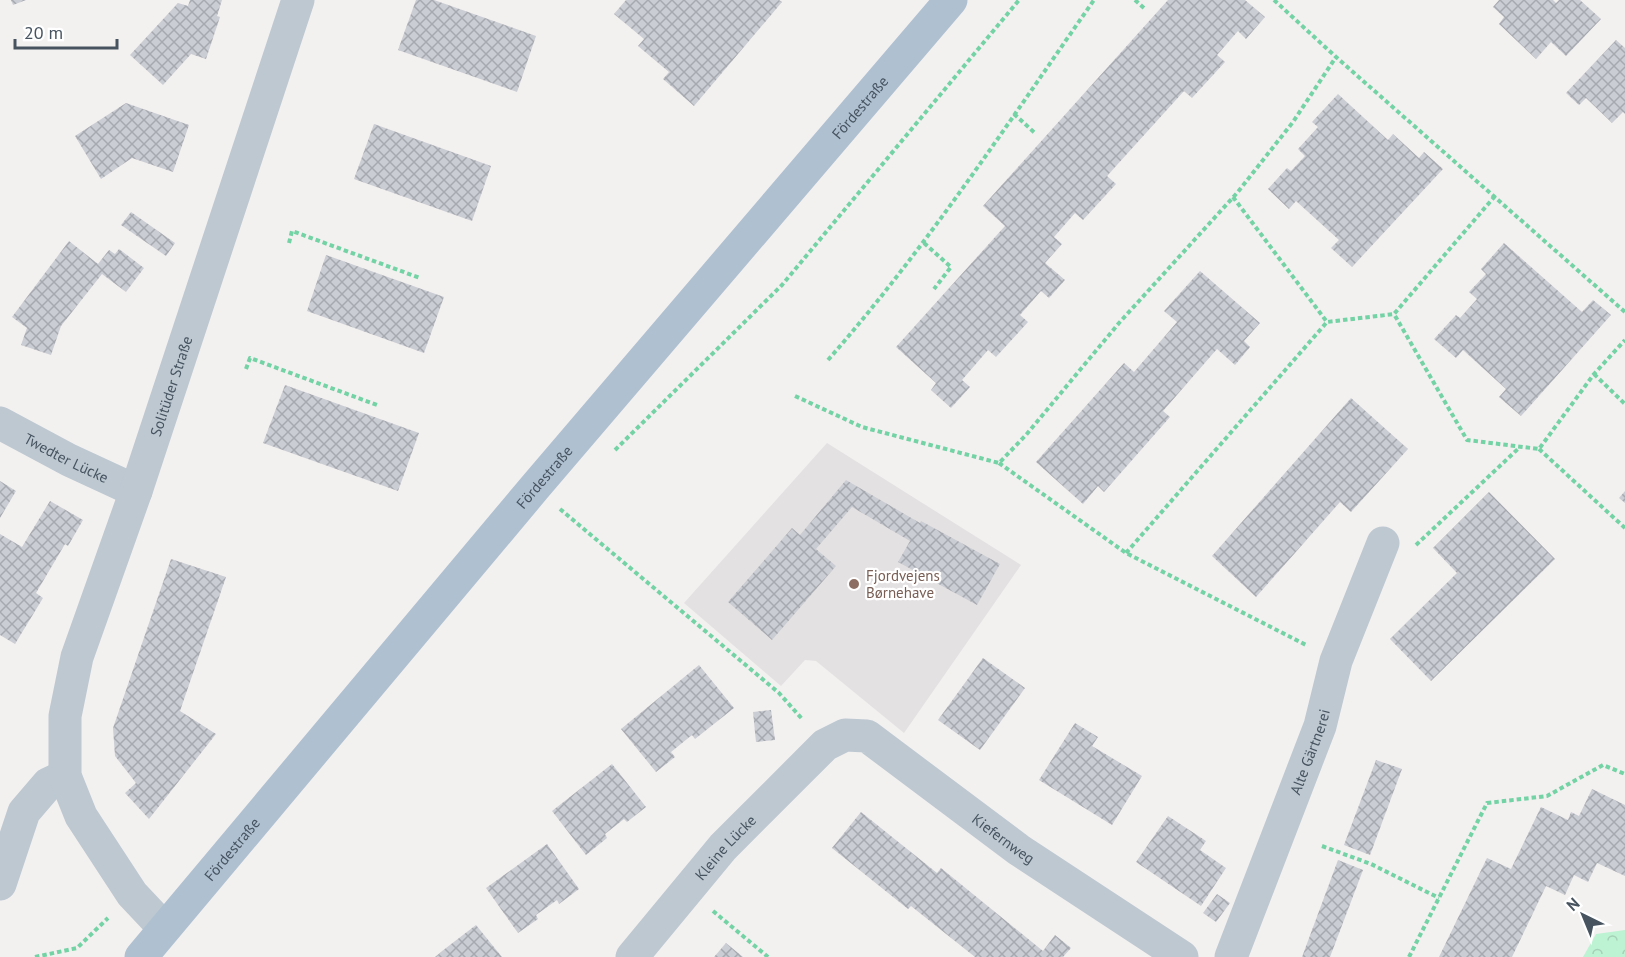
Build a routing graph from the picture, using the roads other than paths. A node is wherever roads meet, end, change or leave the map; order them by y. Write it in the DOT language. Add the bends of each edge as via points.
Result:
graph roads {
  1 [pos="298,0"];
  2 [pos="951,0"];
  3 [pos="0,423"];
  4 [pos="136,491"];
  5 [pos="1383,543"];
  6 [pos="825,745"];
  7 [pos="65,776"];
  8 [pos="0,884"];
  9 [pos="164,928"];
  10 [pos="141,957"];
  11 [pos="632,957"];
  12 [pos="1182,957"];
  13 [pos="1231,957"];
  1 -- 4 [label="street, Solitüder Straße"];
  2 -- 9 [label="main road, Fördestraße"];
  3 -- 4 [label="street, Twedter Lücke"];
  4 -- 7 [label="street, Solitüder Straße" via="77,657 65,716"];
  5 -- 13 [label="street, Alte Gärtnerei" via="1336,661 1320,726"];
  6 -- 11 [label="street, Kleine Lücke" via="723,847"];
  6 -- 12 [label="street, Kiefernweg" via="844,735 867,736 1019,850"];
  7 -- 8 [label="street" via="48,784 24,813"];
  7 -- 9 [label="street, Solitüder Straße" via="81,816 132,894"];
  9 -- 10 [label="main road, Fördestraße"];
}
